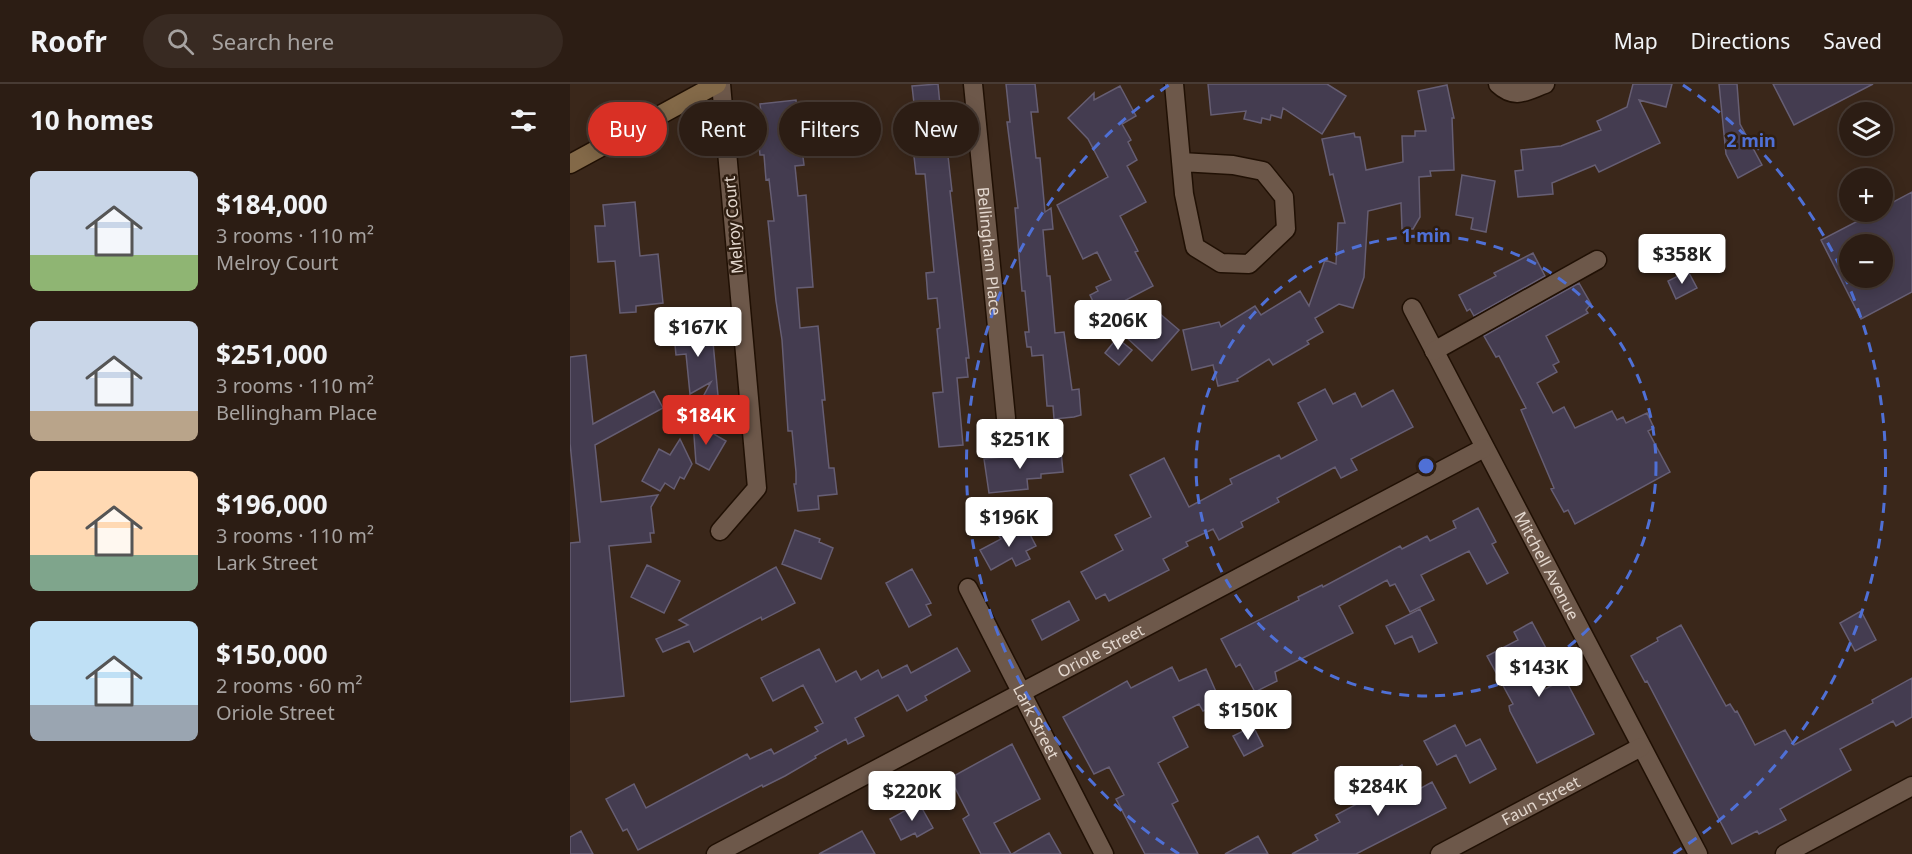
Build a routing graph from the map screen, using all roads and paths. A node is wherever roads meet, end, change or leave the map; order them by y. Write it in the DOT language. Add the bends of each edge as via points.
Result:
graph roads {
  1 [pos="719,84"];
  2 [pos="972,84"];
  3 [pos="1174,84"];
  4 [pos="1498,84"];
  5 [pos="1545,84"];
  6 [pos="1181,162"];
  7 [pos="570,164"];
  8 [pos="1596,261"];
  9 [pos="1412,308"];
  10 [pos="1434,351"];
  11 [pos="1006,418"];
  12 [pos="1484,448"];
  13 [pos="720,531"];
  14 [pos="968,588"];
  15 [pos="1021,693"];
  16 [pos="1641,747"];
  17 [pos="1912,786"];
  18 [pos="716,854"];
  19 [pos="1104,854"];
  20 [pos="1440,854"];
  21 [pos="1698,854"];
  22 [pos="1785,854"];
  1 -- 7 [label="street"];
  1 -- 13 [label="street, Melroy Court" via="757,488"];
  2 -- 11 [label="street, Bellingham Place"];
  3 -- 6 [label="street"];
  4 -- 5 [label="street" via="1507,92 1521,93"];
  6 -- 6 [label="street" via="1195,247 1221,263 1249,264 1286,229 1284,197 1263,171"];
  8 -- 10 [label="street"];
  9 -- 10 [label="street, Mitchell Avenue"];
  10 -- 12 [label="street, Mitchell Avenue"];
  12 -- 15 [label="street, Oriole Street"];
  12 -- 16 [label="street, Mitchell Avenue"];
  14 -- 15 [label="street, Lark Street"];
  15 -- 18 [label="street, Oriole Street"];
  15 -- 19 [label="street, Lark Street"];
  16 -- 20 [label="street, Faun Street"];
  16 -- 21 [label="street, Mitchell Avenue"];
  17 -- 22 [label="street"];
}
